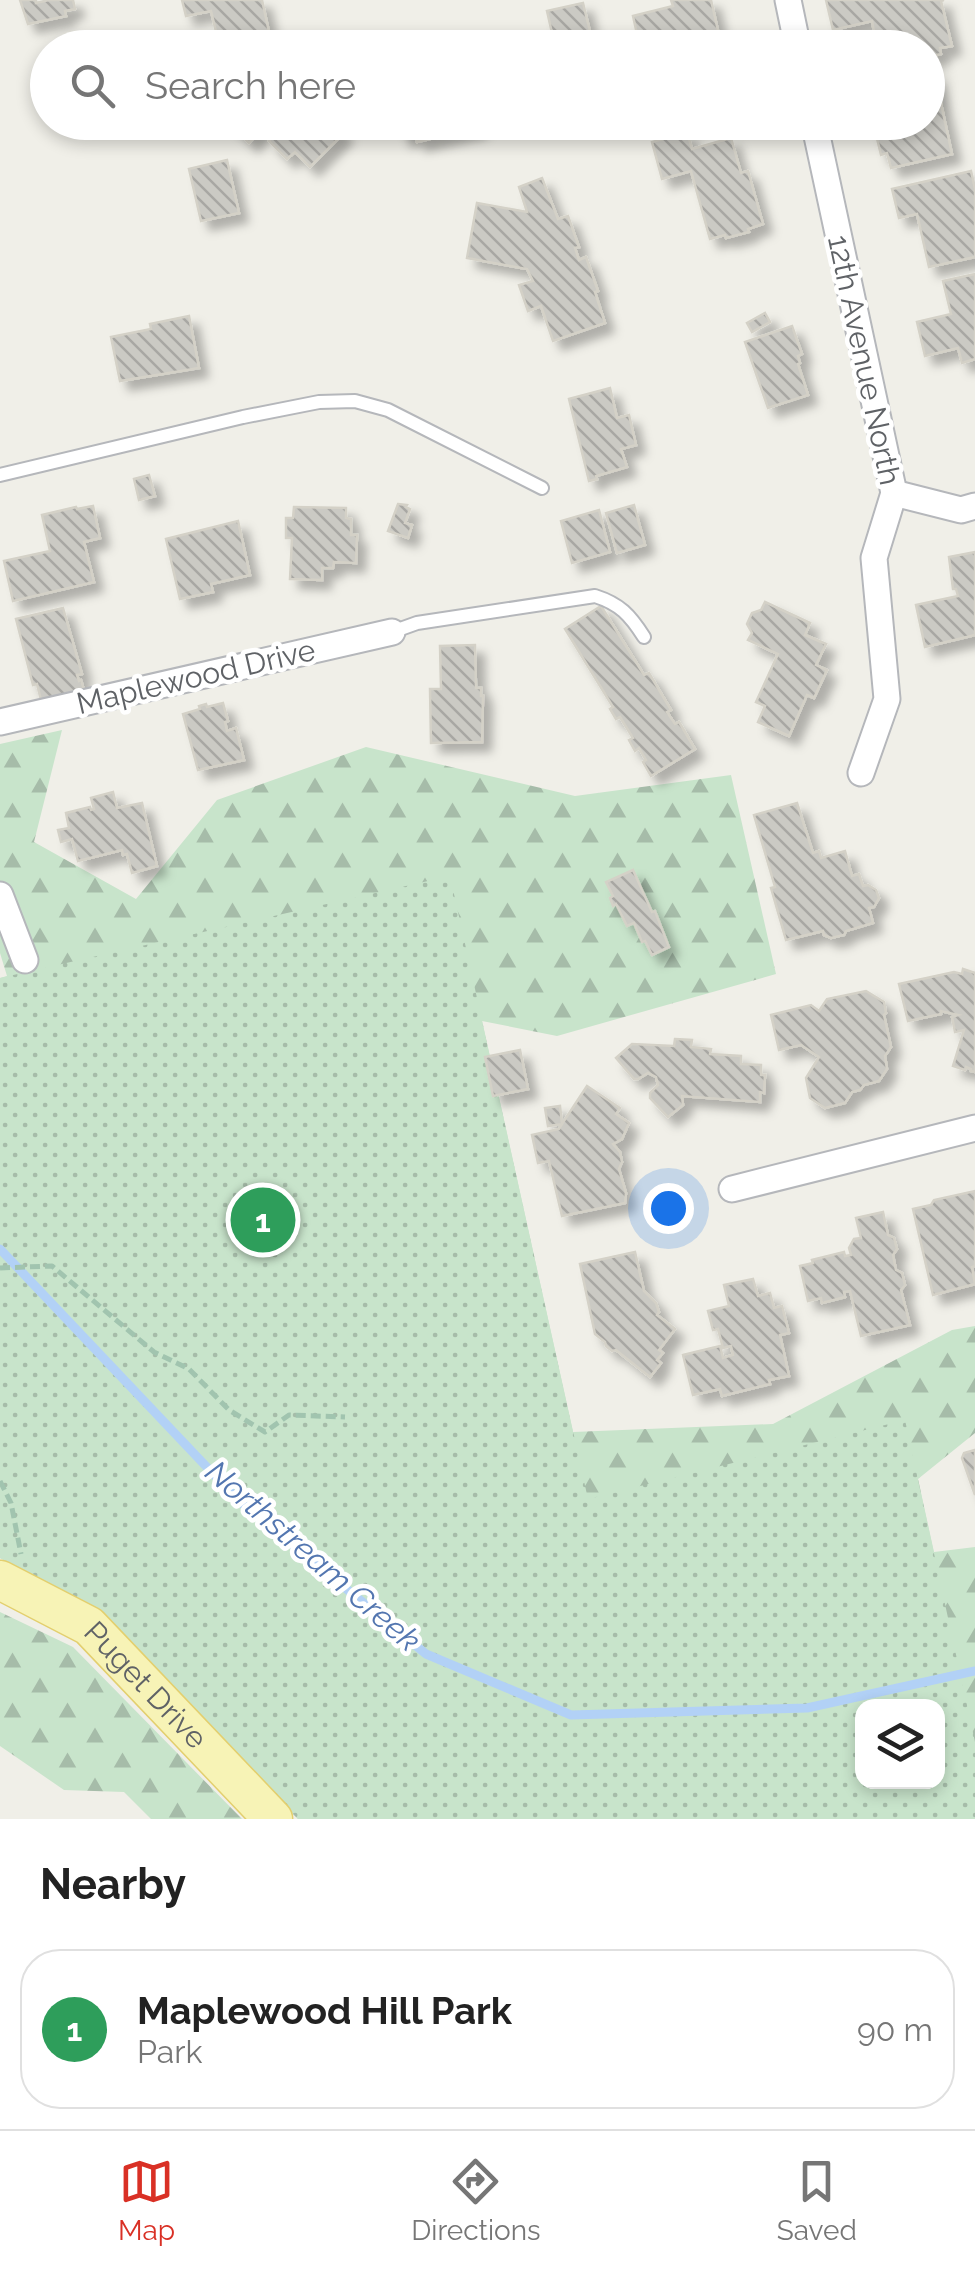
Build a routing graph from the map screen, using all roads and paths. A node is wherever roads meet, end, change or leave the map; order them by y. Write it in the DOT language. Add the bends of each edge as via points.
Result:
graph roads {
  1 [pos="788,0"];
  2 [pos="794,30"];
  3 [pos="818,140"];
  4 [pos="0,475"];
  5 [pos="542,488"];
  6 [pos="894,493"];
  7 [pos="975,506"];
  8 [pos="392,632"];
  9 [pos="644,636"];
  10 [pos="0,722"];
  11 [pos="862,773"];
  12 [pos="0,894"];
  13 [pos="24,960"];
  14 [pos="975,1128"];
  15 [pos="732,1189"];
  16 [pos="0,1268"];
  17 [pos="346,1417"];
  18 [pos="0,1481"];
  19 [pos="11,1567"];
  20 [pos="273,1819"];
  1 -- 2 [label="street"];
  3 -- 6 [label="street, 12th Avenue North"];
  4 -- 5 [label="lane" via="242,417 354,401 388,410"];
  6 -- 7 [label="street" via="961,510"];
  6 -- 11 [label="street, 12th Avenue North" via="874,558 887,699"];
  8 -- 9 [label="lane" via="595,596 613,602"];
  8 -- 10 [label="street, Maplewood Drive"];
  12 -- 13 [label="street"];
  14 -- 15 [label="street"];
  16 -- 17 [label="path" via="52,1266 154,1352 189,1368 229,1410 265,1432 289,1414"];
  18 -- 19 [label="path" via="11,1503"];
  19 -- 20 [label="main road, Puget Drive" via="89,1626"];
}
